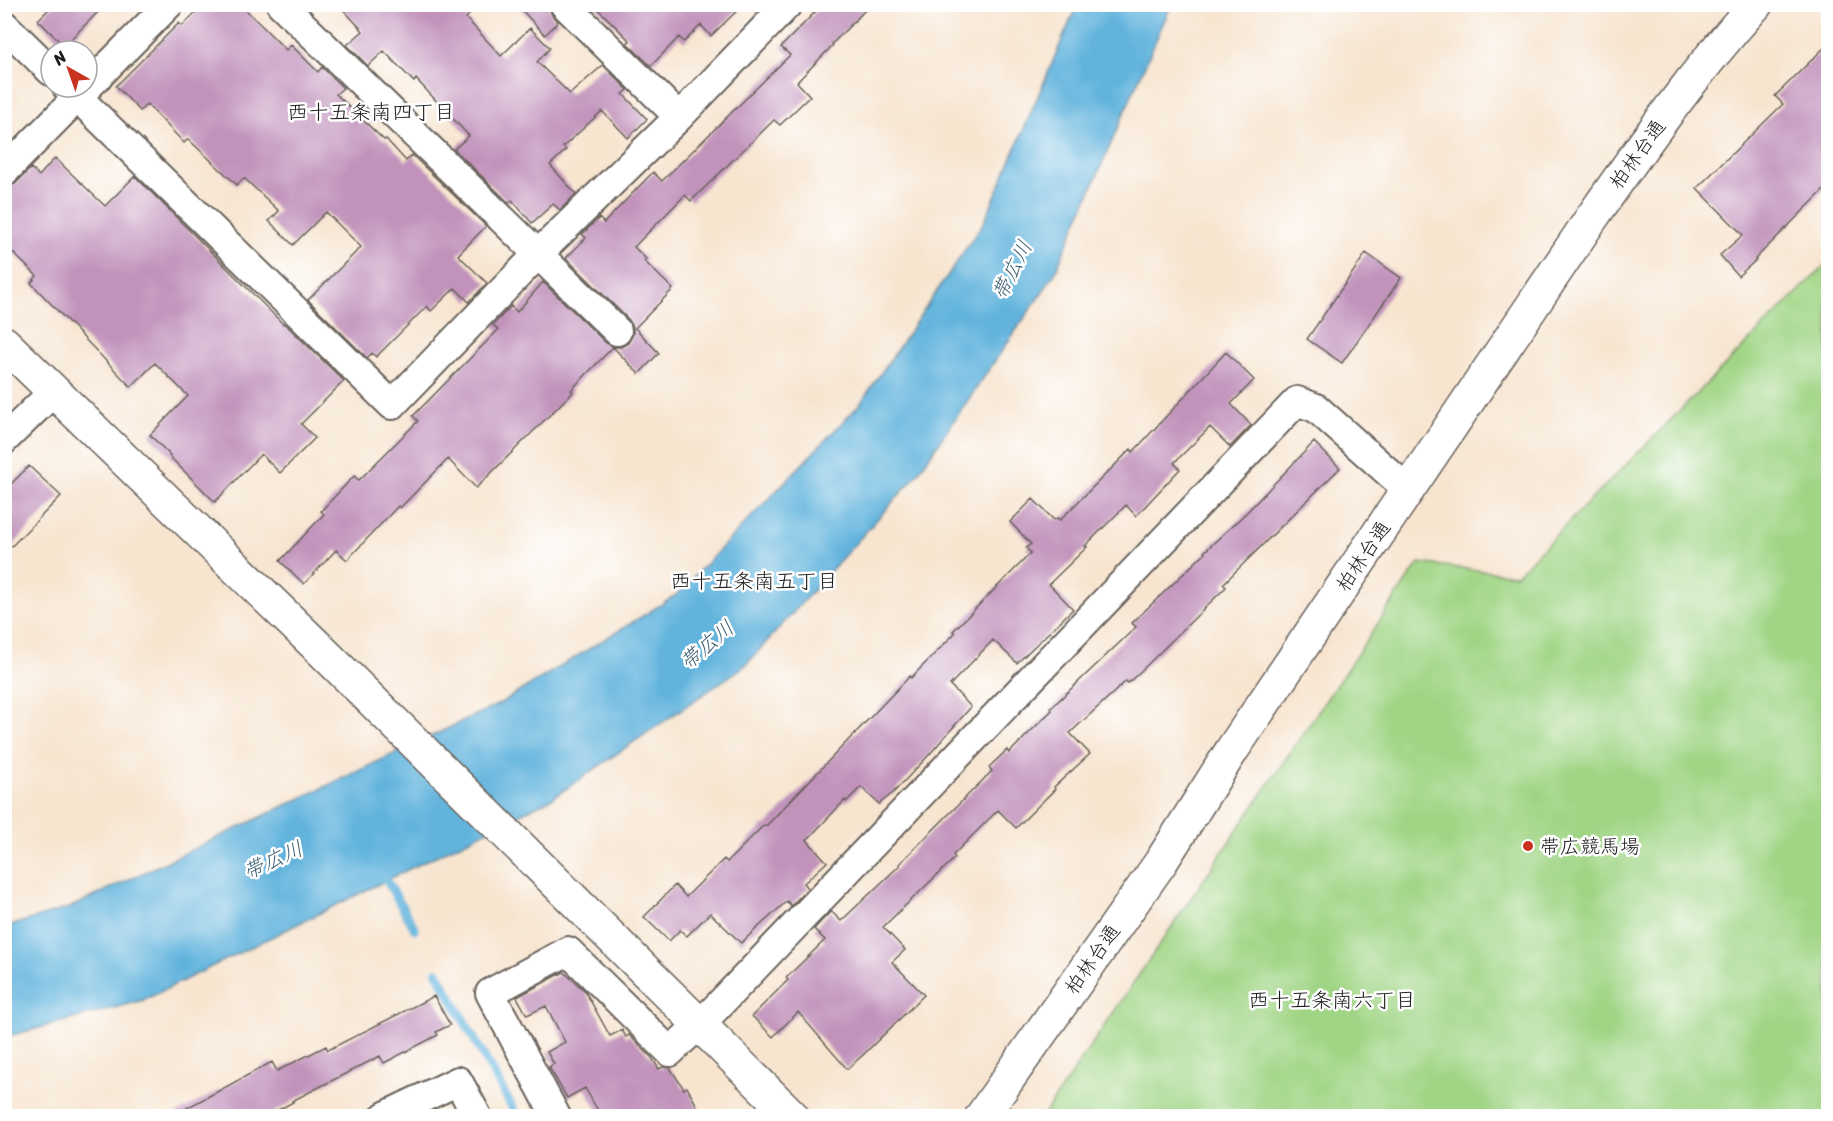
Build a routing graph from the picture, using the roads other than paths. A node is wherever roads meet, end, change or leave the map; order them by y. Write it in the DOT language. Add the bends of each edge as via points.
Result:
graph roads {
  1 [pos="169,4"];
  2 [pos="281,4"];
  3 [pos="564,4"];
  4 [pos="788,4"];
  5 [pos="1756,4"];
  6 [pos="4,25"];
  7 [pos="39,59"];
  8 [pos="99,68"];
  9 [pos="66,99"];
  10 [pos="79,99"];
  11 [pos="679,117"];
  12 [pos="4,172"];
  13 [pos="538,254"];
  14 [pos="617,331"];
  15 [pos="4,343"];
  16 [pos="53,392"];
  17 [pos="4,440"];
  18 [pos="1407,489"];
  19 [pos="699,1025"];
  20 [pos="385,1116"];
  21 [pos="477,1116"];
  22 [pos="556,1116"];
  23 [pos="792,1116"];
  24 [pos="982,1116"];
  1 -- 8 [label="street"];
  2 -- 13 [label="street"];
  3 -- 11 [label="street"];
  4 -- 11 [label="street"];
  5 -- 18 [label="street, 柏林台通" via="1650,134"];
  6 -- 7 [label="street"];
  9 -- 12 [label="street"];
  10 -- 13 [label="street" via="392,405"];
  11 -- 13 [label="street"];
  13 -- 14 [label="street"];
  15 -- 16 [label="street"];
  16 -- 17 [label="street"];
  16 -- 19 [label="street" via="324,653"];
  18 -- 19 [label="street" via="1316,408 1297,401"];
  18 -- 24 [label="street, 柏林台通" via="1161,862"];
  19 -- 22 [label="street" via="670,1052 568,951 490,993"];
  19 -- 23 [label="street"];
  20 -- 21 [label="street" via="458,1081"];
}
